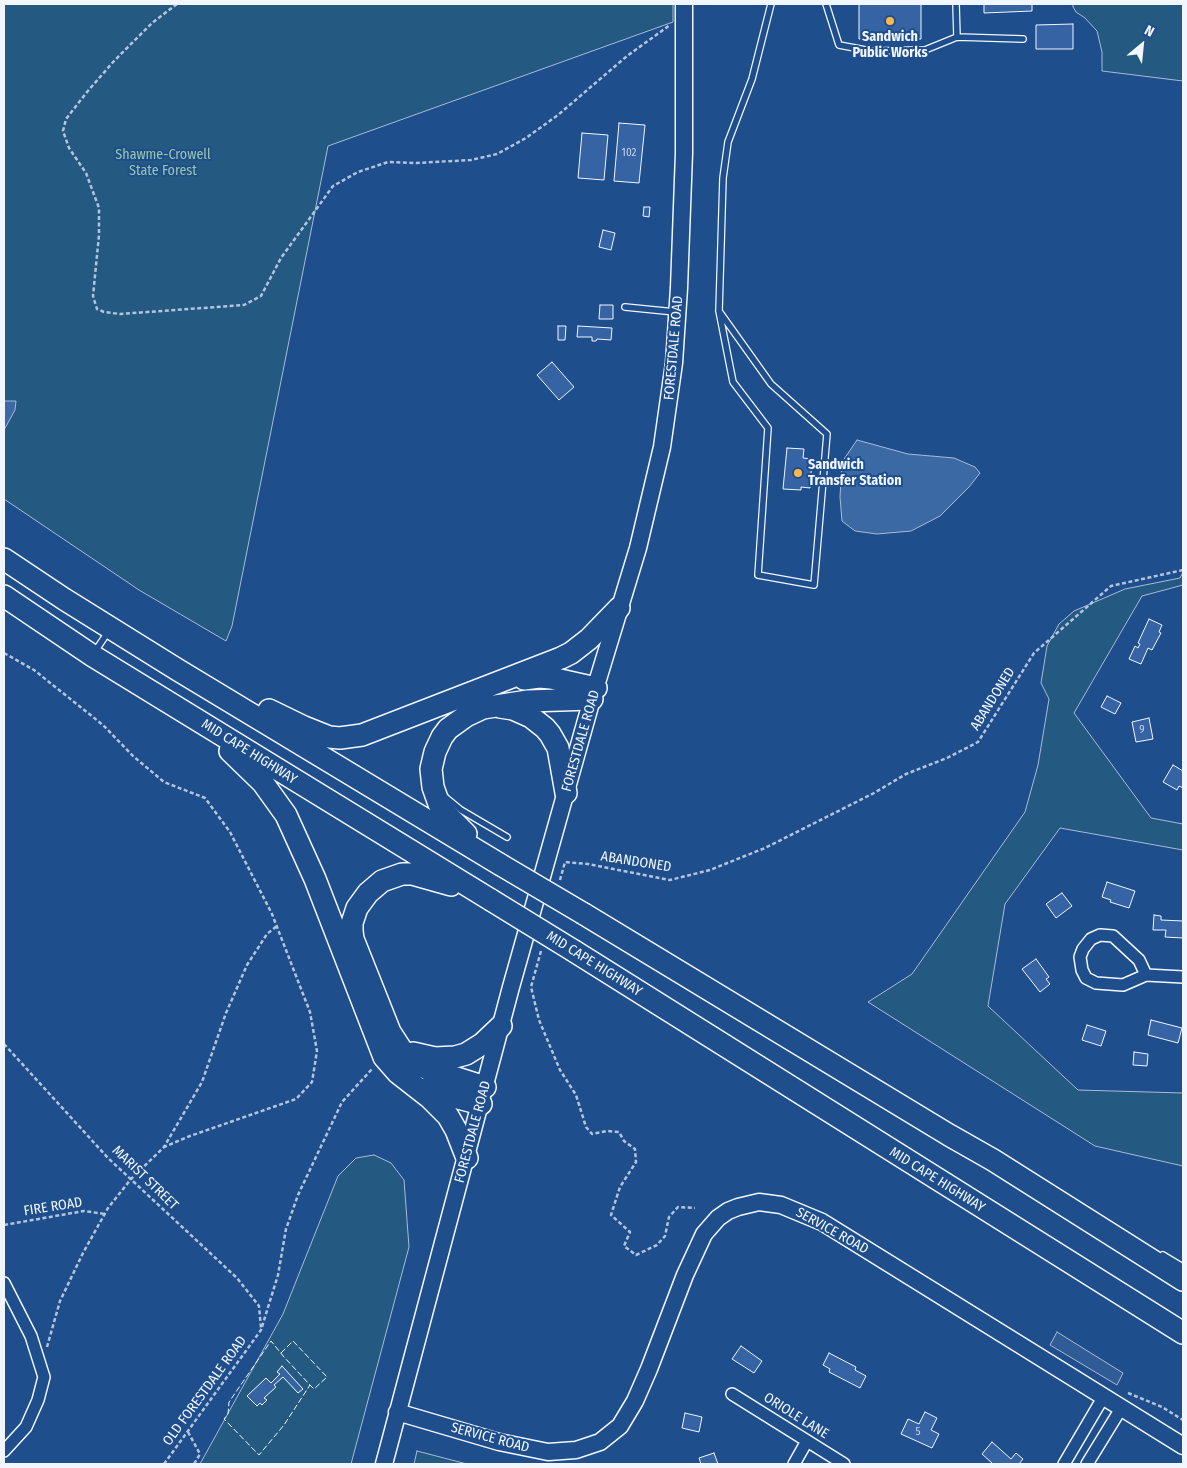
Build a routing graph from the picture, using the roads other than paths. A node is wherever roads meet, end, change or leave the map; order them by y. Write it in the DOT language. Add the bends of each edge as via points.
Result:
graph roads {
  1 [pos="771,4"];
  2 [pos="826,4"];
  3 [pos="956,4"];
  4 [pos="684,10"];
  5 [pos="957,37"];
  6 [pos="1023,39"];
  7 [pos="625,307"];
  8 [pos="719,311"];
  9 [pos="678,312"];
  10 [pos="4,559"];
  11 [pos="4,596"];
  12 [pos="619,608"];
  13 [pos="111,628"];
  14 [pos="93,656"];
  15 [pos="499,683"];
  16 [pos="594,694"];
  17 [pos="492,707"];
  18 [pos="189,714"];
  19 [pos="433,787"];
  20 [pos="566,792"];
  21 [pos="507,837"];
  22 [pos="501,864"];
  23 [pos="491,900"];
  24 [pos="1146,975"];
  25 [pos="1183,976"];
  26 [pos="501,1026"];
  27 [pos="393,1053"];
  28 [pos="414,1086"];
  29 [pos="483,1096"];
  30 [pos="949,1136"];
  31 [pos="467,1158"];
  32 [pos="1109,1225"];
  33 [pos="1160,1253"];
  34 [pos="1183,1267"];
  35 [pos="1183,1280"];
  36 [pos="4,1283"];
  37 [pos="1183,1333"];
  38 [pos="732,1394"];
  39 [pos="1104,1396"];
  40 [pos="1122,1400"];
  41 [pos="398,1412"];
  42 [pos="807,1441"];
  43 [pos="1183,1446"];
  44 [pos="4,1452"];
  45 [pos="384,1464"];
  46 [pos="794,1464"];
  47 [pos="844,1464"];
  48 [pos="1064,1464"];
  49 [pos="1087,1464"];
  1 -- 8 [label="lane" via="752,79 728,142 723,178"];
  2 -- 5 [label="lane" via="838,45 870,51 925,50"];
  3 -- 5 [label="lane"];
  4 -- 9 [label="main road, FORESTDALE ROAD" via="684,153"];
  5 -- 6 [label="lane"];
  7 -- 9 [label="lane"];
  8 -- 8 [label="lane" via="733,382 768,428 758,574 814,585 827,434 771,384"];
  9 -- 12 [label="main road, FORESTDALE ROAD" via="671,393 662,447 638,548"];
  10 -- 13 [label="highway"];
  11 -- 14 [label="highway, MID CAPE HIGHWAY"];
  12 -- 15 [label="highway" via="571,653"];
  12 -- 16 [label="main road, FORESTDALE ROAD"];
  13 -- 14 [label="lane"];
  13 -- 15 [label="highway" via="329,737 362,735"];
  13 -- 22 [label="highway"];
  14 -- 18 [label="highway, MID CAPE HIGHWAY"];
  15 -- 16 [label="highway" via="539,677 557,679"];
  16 -- 17 [label="highway"];
  16 -- 20 [label="main road, FORESTDALE ROAD"];
  17 -- 19 [label="highway" via="473,711 442,737 431,769"];
  17 -- 20 [label="highway" via="522,713 545,728 558,748"];
  18 -- 23 [label="highway, MID CAPE HIGHWAY"];
  18 -- 27 [label="highway" via="250,769 276,798"];
  19 -- 21 [label="lane" via="461,810"];
  19 -- 22 [label="highway" via="439,804 451,820"];
  20 -- 26 [label="main road, FORESTDALE ROAD"];
  22 -- 30 [label="highway, bridge"];
  23 -- 27 [label="highway" via="422,876 402,874 374,886 357,908 352,923 353,939 390,1032"];
  23 -- 37 [label="highway, MID CAPE HIGHWAY, bridge"];
  24 -- 24 [label="street" via="1123,985 1096,983 1086,978 1080,957 1091,939 1100,935 1113,936 1139,960"];
  24 -- 25 [label="street"];
  26 -- 27 [label="highway" via="474,1050 455,1057"];
  26 -- 29 [label="main road, FORESTDALE ROAD"];
  27 -- 28 [label="highway" via="398,1074"];
  27 -- 29 [label="highway"];
  28 -- 29 [label="highway" via="439,1094"];
  28 -- 31 [label="highway" via="448,1116"];
  29 -- 31 [label="main road, FORESTDALE ROAD"];
  30 -- 32 [label="lane"];
  30 -- 35 [label="highway" via="993,1160"];
  31 -- 41 [label="main road, FORESTDALE ROAD"];
  33 -- 34 [label="lane"];
  36 -- 44 [label="street" via="31,1336 44,1377 26,1426"];
  38 -- 42 [label="street, ORIOLE LANE"];
  39 -- 40 [label="main road, SERVICE ROAD"];
  39 -- 41 [label="main road, SERVICE ROAD" via="822,1222 781,1205 759,1202 728,1212 704,1234 635,1401 620,1426 600,1442 576,1450 541,1451"];
  39 -- 48 [label="street"];
  40 -- 43 [label="main road, SERVICE ROAD"];
  40 -- 49 [label="street"];
  41 -- 45 [label="main road, FORESTDALE ROAD"];
  42 -- 46 [label="street"];
  42 -- 47 [label="street, ORIOLE LANE"];
}
